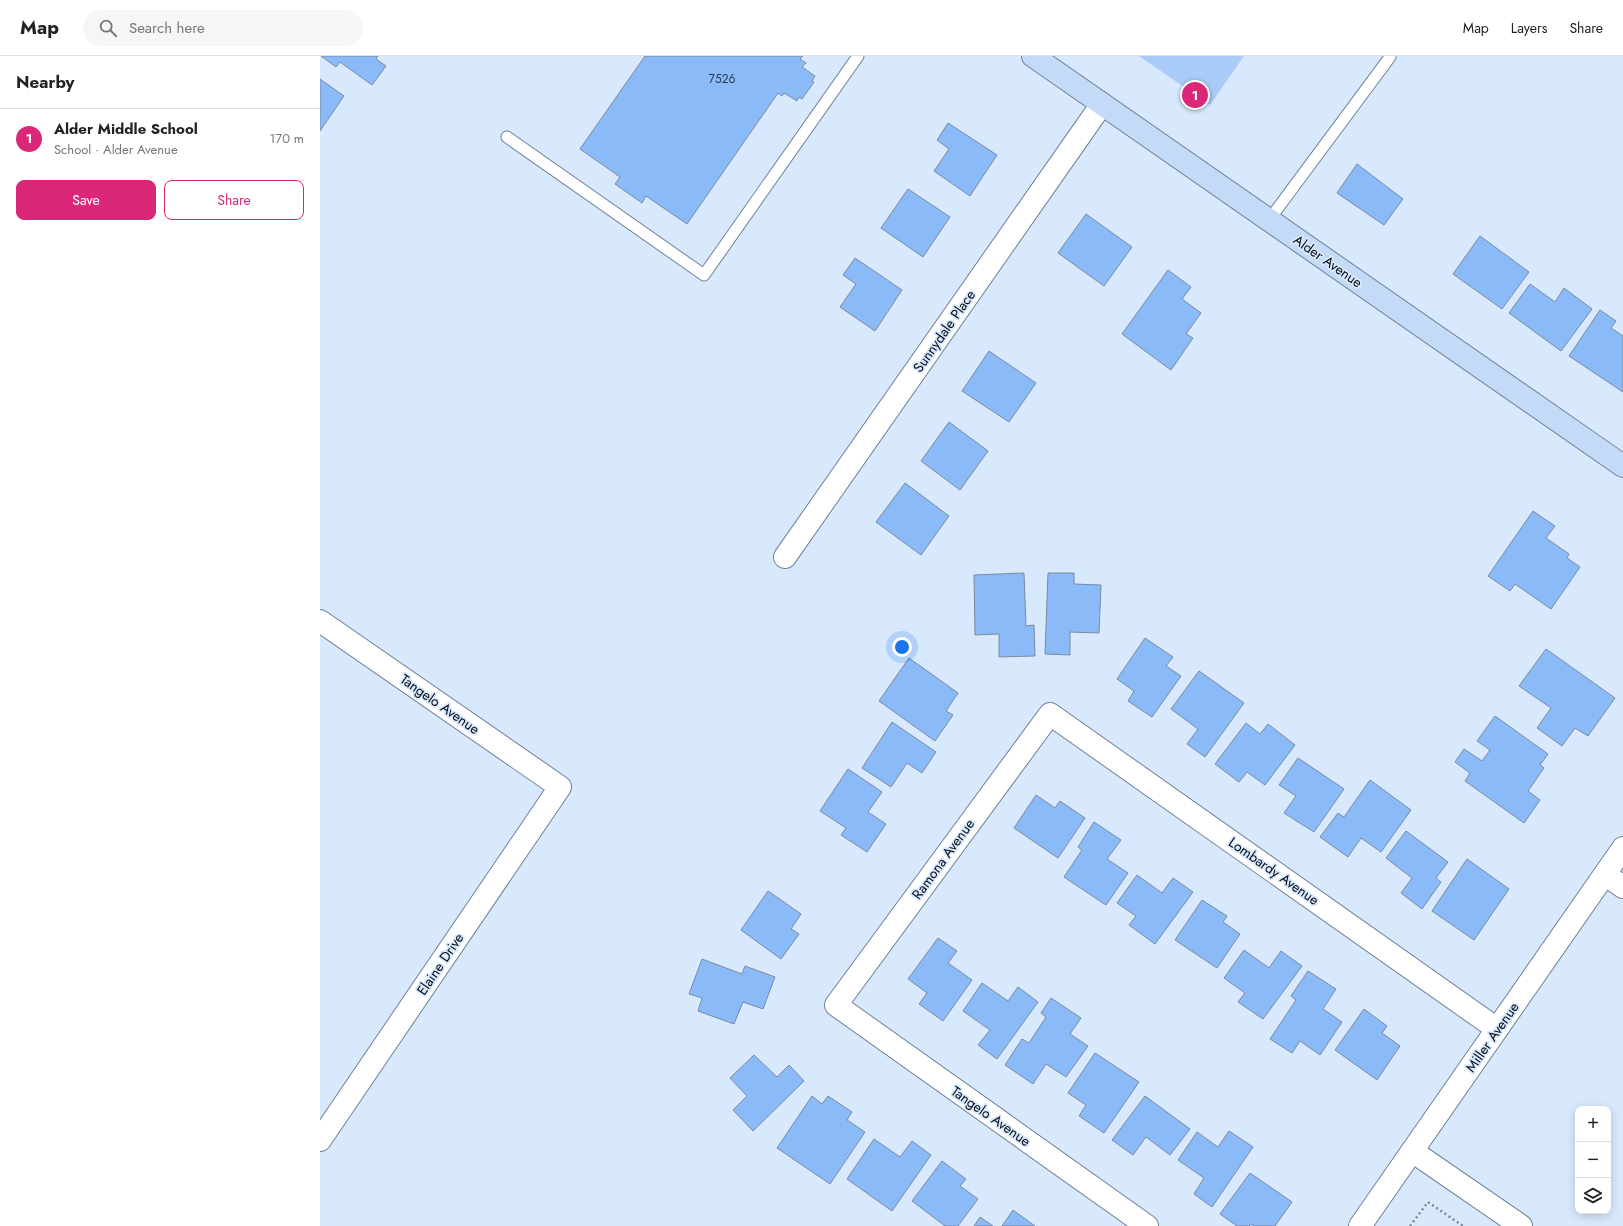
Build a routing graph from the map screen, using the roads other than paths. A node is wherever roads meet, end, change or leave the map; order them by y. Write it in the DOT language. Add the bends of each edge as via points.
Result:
graph roads {
  1 [pos="858,56"];
  2 [pos="1033,56"];
  3 [pos="1390,57"];
  4 [pos="1102,104"];
  5 [pos="507,137"];
  6 [pos="1269,220"];
  7 [pos="1623,466"];
  8 [pos="785,557"];
  9 [pos="320,621"];
  10 [pos="1050,714"];
  11 [pos="560,787"];
  12 [pos="1623,848"];
  13 [pos="1605,874"];
  14 [pos="1623,887"];
  15 [pos="836,1005"];
  16 [pos="1497,1029"];
  17 [pos="320,1140"];
  18 [pos="1412,1151"];
  19 [pos="1147,1226"];
  20 [pos="1360,1226"];
  21 [pos="1521,1226"];
  1 -- 5 [label="lane" via="704,275"];
  2 -- 4 [label="main road, Alder Avenue"];
  3 -- 6 [label="lane"];
  4 -- 6 [label="main road, Alder Avenue"];
  4 -- 8 [label="street, Sunnydale Place"];
  6 -- 7 [label="main road, Alder Avenue"];
  9 -- 11 [label="street, Tangelo Avenue"];
  10 -- 15 [label="street, Ramona Avenue"];
  10 -- 16 [label="street, Lombardy Avenue"];
  11 -- 17 [label="street, Elaine Drive"];
  12 -- 13 [label="street, Miller Avenue"];
  13 -- 14 [label="street"];
  13 -- 16 [label="street, Miller Avenue"];
  15 -- 19 [label="street, Tangelo Avenue"];
  16 -- 18 [label="street, Miller Avenue"];
  18 -- 20 [label="street, Miller Avenue"];
  18 -- 21 [label="street"];
}
